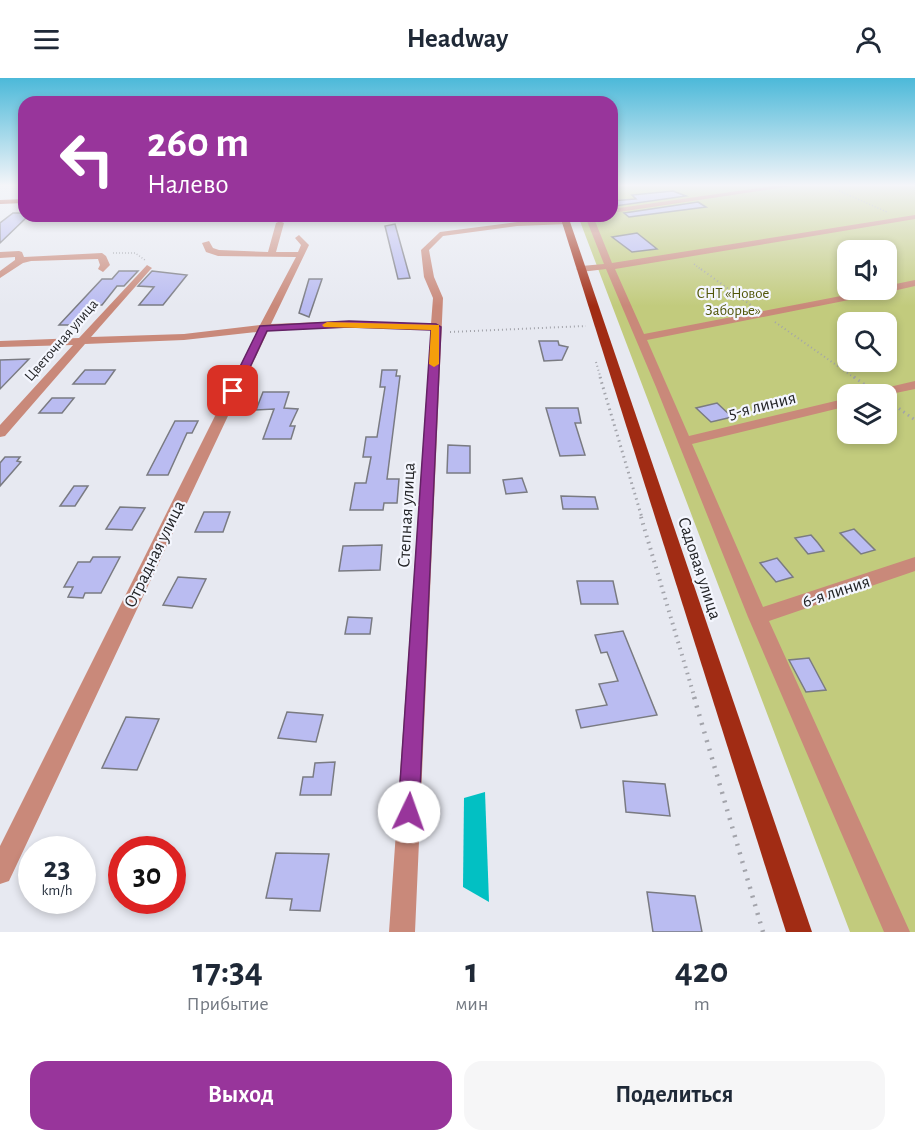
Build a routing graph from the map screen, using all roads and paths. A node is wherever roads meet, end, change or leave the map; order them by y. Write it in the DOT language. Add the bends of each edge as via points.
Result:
graph roads {
  1 [pos="279,226"];
  2 [pos="503,226"];
  3 [pos="567,226"];
  4 [pos="593,226"];
  5 [pos="861,226"];
  6 [pos="299,238"];
  7 [pos="206,243"];
  8 [pos="0,255"];
  9 [pos="271,255"];
  10 [pos="302,255"];
  11 [pos="682,255"];
  12 [pos="102,256"];
  13 [pos="20,261"];
  14 [pos="607,266"];
  15 [pos="147,268"];
  16 [pos="103,269"];
  17 [pos="581,269"];
  18 [pos="0,275"];
  19 [pos="915,283"];
  20 [pos="897,287"];
  21 [pos="837,299"];
  22 [pos="763,314"];
  23 [pos="583,316"];
  24 [pos="586,326"];
  25 [pos="264,328"];
  26 [pos="436,330"];
  27 [pos="589,338"];
  28 [pos="642,338"];
  29 [pos="83,340"];
  30 [pos="0,344"];
  31 [pos="596,360"];
  32 [pos="863,384"];
  33 [pos="915,385"];
  34 [pos="897,389"];
  35 [pos="837,405"];
  36 [pos="897,408"];
  37 [pos="915,420"];
  38 [pos="0,433"];
  39 [pos="684,442"];
  40 [pos="915,564"];
  41 [pos="757,617"];
  42 [pos="0,872"];
  43 [pos="402,932"];
  44 [pos="763,932"];
  45 [pos="799,932"];
  46 [pos="897,932"];
  1 -- 9 [label="street"];
  2 -- 26 [label="street, Степная улица" via="440,234 424,250 438,298"];
  3 -- 17 [label="main road, Садовая улица"];
  4 -- 14 [label="street"];
  5 -- 11 [label="street"];
  6 -- 10 [label="street" via="304,245"];
  7 -- 9 [label="street" via="209,250 218,253"];
  8 -- 13 [label="street" via="19,254"];
  9 -- 10 [label="street"];
  10 -- 25 [label="street, Отрадная улица"];
  11 -- 14 [label="street"];
  11 -- 22 [label="path"];
  12 -- 13 [label="street"];
  12 -- 15 [label="path" via="135,253 146,261"];
  12 -- 16 [label="street"];
  13 -- 18 [label="street"];
  14 -- 17 [label="street"];
  14 -- 28 [label="street"];
  15 -- 29 [label="street, Цветочная улица"];
  17 -- 45 [label="main road, Садовая улица"];
  19 -- 20 [label="street"];
  21 -- 22 [label="street"];
  22 -- 28 [label="street"];
  22 -- 32 [label="path"];
  23 -- 24 [label="path"];
  24 -- 26 [label="path"];
  24 -- 27 [label="path"];
  25 -- 26 [label="street" via="349,324"];
  25 -- 29 [label="street" via="184,337"];
  25 -- 42 [label="street, Отрадная улица"];
  26 -- 43 [label="street, Степная улица"];
  28 -- 39 [label="street"];
  29 -- 30 [label="street"];
  29 -- 38 [label="street, Цветочная улица"];
  31 -- 44 [label="path"];
  33 -- 34 [label="street"];
  35 -- 39 [label="street, 5-я линия"];
  36 -- 37 [label="path"];
  39 -- 41 [label="street"];
  40 -- 41 [label="street, 6-я линия"];
  41 -- 46 [label="street"];
}
